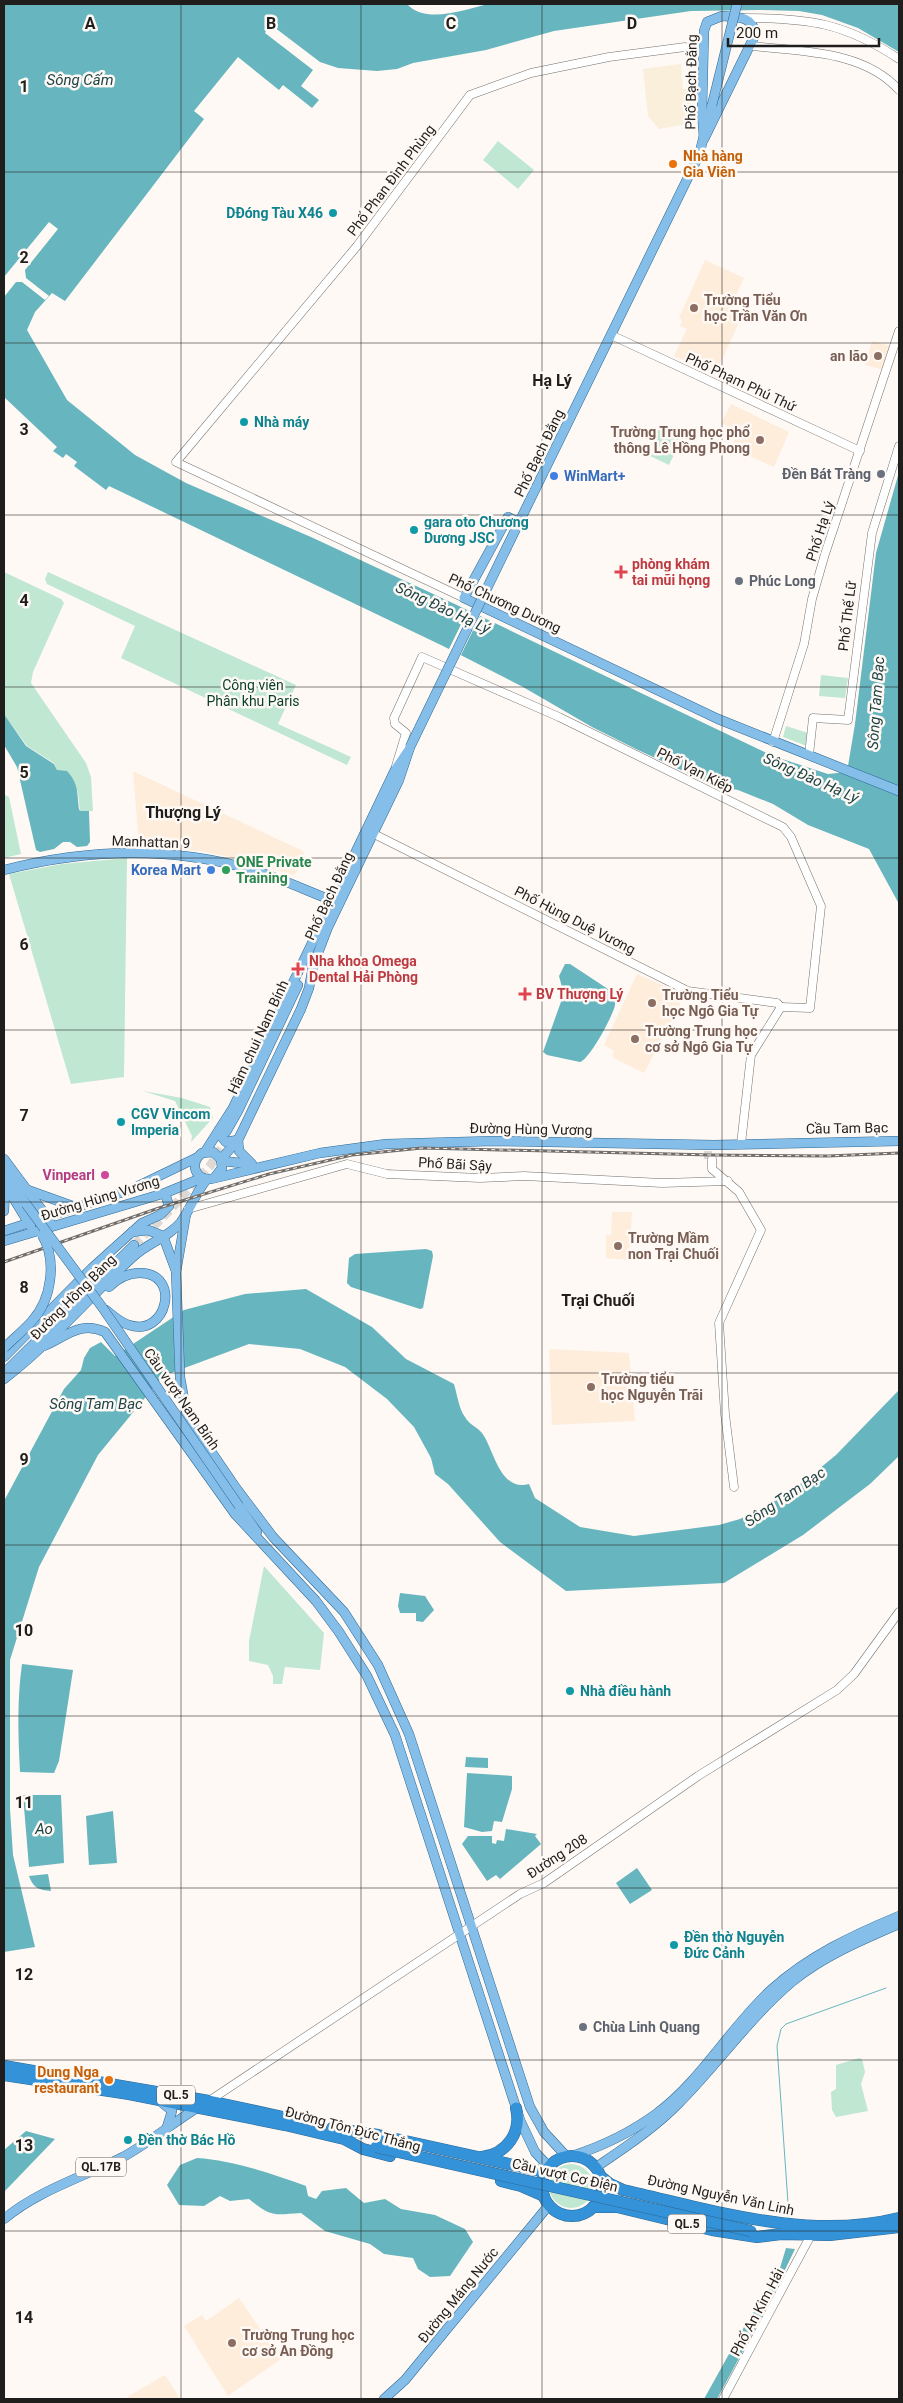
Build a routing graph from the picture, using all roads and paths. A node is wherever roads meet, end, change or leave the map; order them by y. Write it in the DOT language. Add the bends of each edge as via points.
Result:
graph roads {
  1 [pos="737,4"];
  2 [pos="746,18"];
  3 [pos="752,46"];
  4 [pos="702,53"];
  5 [pos="899,59"];
  6 [pos="899,90"];
  7 [pos="704,139"];
  8 [pos="899,331"];
  9 [pos="611,335"];
  10 [pos="899,446"];
  11 [pos="860,451"];
  12 [pos="176,462"];
  13 [pos="520,523"];
  14 [pos="464,598"];
  15 [pos="773,742"];
  16 [pos="409,749"];
  17 [pos="809,755"];
  18 [pos="395,770"];
  19 [pos="899,791"];
  20 [pos="370,832"];
  21 [pos="4,870"];
  22 [pos="332,900"];
  23 [pos="308,952"];
  24 [pos="781,1007"];
  25 [pos="810,1008"];
  26 [pos="228,1134"];
  27 [pos="899,1141"];
  28 [pos="794,1143"];
  29 [pos="741,1144"];
  30 [pos="205,1152"];
  31 [pos="711,1152"];
  32 [pos="196,1158"];
  33 [pos="4,1159"];
  34 [pos="221,1160"];
  35 [pos="252,1164"];
  36 [pos="268,1165"];
  37 [pos="4,1171"];
  38 [pos="208,1178"];
  39 [pos="707,1182"];
  40 [pos="728,1182"];
  41 [pos="4,1184"];
  42 [pos="25,1189"];
  43 [pos="165,1193"];
  44 [pos="26,1204"];
  45 [pos="78,1208"];
  46 [pos="4,1211"];
  47 [pos="187,1211"];
  48 [pos="47,1217"];
  49 [pos="81,1218"];
  50 [pos="28,1223"];
  51 [pos="53,1227"];
  52 [pos="4,1231"];
  53 [pos="34,1231"];
  54 [pos="163,1236"];
  55 [pos="4,1241"];
  56 [pos="133,1243"];
  57 [pos="176,1272"];
  58 [pos="102,1307"];
  59 [pos="73,1318"];
  60 [pos="44,1346"];
  61 [pos="4,1348"];
  62 [pos="4,1357"];
  63 [pos="4,1365"];
  64 [pos="4,1374"];
  65 [pos="4,1379"];
  66 [pos="187,1416"];
  67 [pos="173,1426"];
  68 [pos="734,1487"];
  69 [pos="239,1506"];
  70 [pos="273,1537"];
  71 [pos="265,1545"];
  72 [pos="899,1612"];
  73 [pos="352,1624"];
  74 [pos="339,1632"];
  75 [pos="899,1916"];
  76 [pos="899,1924"];
  77 [pos="472,1927"];
  78 [pos="459,1935"];
  79 [pos="4,2066"];
  80 [pos="4,2075"];
  81 [pos="522,2080"];
  82 [pos="509,2084"];
  83 [pos="160,2101"];
  84 [pos="209,2101"];
  85 [pos="516,2108"];
  86 [pos="196,2109"];
  87 [pos="166,2128"];
  88 [pos="345,2135"];
  89 [pos="479,2156"];
  90 [pos="570,2156"];
  91 [pos="547,2170"];
  92 [pos="598,2172"];
  93 [pos="546,2200"];
  94 [pos="593,2207"];
  95 [pos="899,2218"];
  96 [pos="4,2219"];
  97 [pos="899,2227"];
  98 [pos="782,2230"];
  99 [pos="811,2236"];
  100 [pos="384,2399"];
  101 [pos="723,2399"];
  1 -- 7 [label="main road, Phố Bạch Đằng, bridge"];
  2 -- 3 [label="main road, Phố Bạch Đằng" via="755,29"];
  2 -- 4 [label="main road, Phố Bạch Đằng" via="722,16 707,22"];
  2 -- 5 [label="street" via="831,24 880,46"];
  3 -- 6 [label="street" via="848,59 880,73"];
  3 -- 7 [label="main road, Phố Bạch Đằng"];
  4 -- 7 [label="main road, Phố Bạch Đằng"];
  4 -- 12 [label="street, Phố Phan Đình Phùng" via="685,47 609,57 532,73 470,95 357,246"];
  7 -- 9 [label="main road, Phố Bạch Đằng"];
  8 -- 11 [label="street, Phố Hạ Lý"];
  9 -- 11 [label="street, Phố Phạm Phú Thứ"];
  9 -- 13 [label="main road, Phố Bạch Đằng"];
  10 -- 17 [label="street, Phố Thế Lữ" via="872,533 848,720 813,718"];
  11 -- 15 [label="street, Phố Hạ Lý" via="825,554 804,644"];
  12 -- 14 [label="street, Phố Chương Dương"];
  13 -- 14 [label="main road" via="508,517"];
  13 -- 16 [label="main road, Phố Bạch Đằng, bridge"];
  14 -- 15 [label="main road, Phố Chương Dương"];
  15 -- 17 [label="main road, Phố Chương Dương"];
  16 -- 18 [label="main road, Phố Bạch Đằng"];
  16 -- 20 [label="main road, Phố Bạch Đằng" via="399,780"];
  17 -- 19 [label="main road, Phố Chương Dương"];
  18 -- 20 [label="main road, Phố Bạch Đằng"];
  18 -- 25 [label="street, Phố Vạn Kiếp" via="406,733 395,724 394,718 422,657 545,711 778,824 791,837 821,906"];
  20 -- 22 [label="main road, Phố Bạch Đằng"];
  20 -- 24 [label="street, Phố Hùng Duệ Vương" via="688,991 778,1003"];
  20 -- 26 [label="main road, Phố Bạch Đằng" via="328,927 301,1009"];
  21 -- 22 [label="main road, Manhattan 9" via="70,856 145,853 183,856 230,864"];
  22 -- 23 [label="main road, Phố Bạch Đằng"];
  23 -- 26 [label="main road, Hầm chui Nam Bính" via="293,999"];
  24 -- 25 [label="street, Phố Hùng Duệ Vương"];
  24 -- 29 [label="street" via="751,1055"];
  26 -- 30 [label="main road, Phố Bạch Đằng"];
  26 -- 34 [label="main road, Phố Bạch Đằng"];
  26 -- 35 [label="main road"];
  27 -- 28 [label="main road, Cầu Tam Bạc"];
  28 -- 29 [label="main road, Đường Hùng Vương"];
  29 -- 31 [label="main road, Đường Hùng Vương"];
  30 -- 32 [label="main road"];
  30 -- 34 [label="main road" via="213,1152"];
  31 -- 36 [label="main road, Đường Hùng Vương" via="494,1141 422,1142 320,1153"];
  31 -- 39 [label="street"];
  31 -- 40 [label="street" via="712,1169"];
  32 -- 38 [label="main road" via="195,1170"];
  32 -- 45 [label="main road, Đường Hùng Vương" via="132,1189"];
  33 -- 42 [label="main road"];
  34 -- 35 [label="main road, Đường Hùng Vương"];
  34 -- 38 [label="main road" via="221,1172"];
  35 -- 36 [label="main road, Đường Hùng Vương"];
  36 -- 38 [label="main road, Đường Hùng Vương"];
  37 -- 44 [label="main road, Cầu vượt Nam Bính"];
  38 -- 43 [label="main road, Đường Hùng Vương"];
  38 -- 47 [label="main road, Đường Hồng Bàng"];
  39 -- 40 [label="street, Phố Bãi Sậy"];
  39 -- 47 [label="street, Phố Bãi Sậy" via="387,1174 347,1164"];
  40 -- 68 [label="street" via="739,1192 761,1230 719,1323"];
  41 -- 46 [label="main road"];
  41 -- 50 [label="main road"];
  42 -- 45 [label="main road"];
  42 -- 48 [label="main road"];
  43 -- 49 [label="main road, Đường Hùng Vương"];
  43 -- 56 [label="main road" via="170,1206 142,1223"];
  44 -- 58 [label="main road, Cầu vượt Nam Bính, bridge"];
  44 -- 61 [label="main road, bridge" via="46,1243 50,1282 33,1320"];
  45 -- 48 [label="main road, Đường Hùng Vương"];
  45 -- 49 [label="main road"];
  47 -- 54 [label="main road, Đường Hồng Bàng" via="179,1223"];
  47 -- 57 [label="main road"];
  48 -- 50 [label="main road, Đường Hùng Vương"];
  48 -- 51 [label="main road"];
  49 -- 51 [label="main road, Đường Hùng Vương"];
  50 -- 52 [label="main road, Đường Hùng Vương"];
  50 -- 53 [label="main road"];
  51 -- 53 [label="main road, Đường Hùng Vương"];
  53 -- 55 [label="main road, Đường Hùng Vương"];
  54 -- 56 [label="main road, Đường Hồng Bàng"];
  54 -- 56 [label="main road" via="148,1230"];
  54 -- 57 [label="main road"];
  56 -- 59 [label="main road, Đường Hồng Bàng"];
  56 -- 62 [label="main road, Đường Hồng Bàng" via="92,1268"];
  56 -- 63 [label="main road"];
  56 -- 64 [label="main road"];
  57 -- 66 [label="main road" via="180,1377"];
  58 -- 59 [label="main road, Cầu vượt Nam Bính" via="128,1325 143,1326 156,1320 163,1312 166,1304 164,1288 160,1280 136,1273 115,1281"];
  58 -- 69 [label="main road, Cầu vượt Nam Bính, bridge"];
  59 -- 60 [label="main road, Đường Hồng Bàng"];
  60 -- 65 [label="main road, Đường Hồng Bàng"];
  60 -- 67 [label="main road" via="86,1326 105,1332"];
  66 -- 67 [label="main road" via="175,1412 172,1415"];
  66 -- 70 [label="main road"];
  67 -- 71 [label="main road" via="235,1514"];
  69 -- 70 [label="main road, Cầu vượt Nam Bính"];
  69 -- 71 [label="main road, Cầu vượt Nam Bính"];
  70 -- 73 [label="main road"];
  71 -- 74 [label="main road" via="316,1601"];
  72 -- 77 [label="street, Đường 208" via="854,1674 837,1690 698,1776 544,1883 520,1894"];
  73 -- 74 [label="main road"];
  73 -- 77 [label="main road" via="378,1665 409,1734"];
  74 -- 78 [label="main road" via="370,1682 395,1736"];
  75 -- 90 [label="main road" via="849,1937 791,1973 762,1999 690,2081 656,2114 614,2140"];
  76 -- 92 [label="main road" via="845,1948 793,1981 757,2015 678,2105"];
  77 -- 78 [label="street, Đường 208"];
  77 -- 81 [label="main road"];
  78 -- 82 [label="main road"];
  78 -- 84 [label="street, Đường 208"];
  79 -- 84 [label="highway, Đường Tôn Đức Thắng / QL.5"];
  80 -- 83 [label="highway, Đường Tôn Đức Thắng / QL.5"];
  81 -- 82 [label="main road" via="517,2089"];
  81 -- 90 [label="main road" via="536,2120 549,2138"];
  82 -- 85 [label="main road"];
  83 -- 86 [label="highway, Đường Tôn Đức Thắng / QL.5"];
  83 -- 87 [label="main road" via="172,2111"];
  84 -- 86 [label="main road"];
  84 -- 88 [label="highway, Đường Tôn Đức Thắng / QL.5"];
  85 -- 89 [label="highway" via="518,2123 511,2142 494,2154"];
  85 -- 91 [label="main road" via="535,2152"];
  86 -- 87 [label="main road, QL.17B"];
  86 -- 88 [label="highway, Đường Tôn Đức Thắng / QL.5"];
  87 -- 96 [label="main road, QL.17B" via="126,2155 46,2192"];
  88 -- 89 [label="highway, Đường Tôn Đức Thắng" via="378,2135"];
  88 -- 93 [label="highway, Đường Tôn Đức Thắng" via="369,2151 513,2183"];
  88 -- 98 [label="highway, Cầu vượt Cơ Điện, bridge" via="752,2227"];
  89 -- 91 [label="highway, Đường Tôn Đức Thắng"];
  90 -- 91 [label="highway" via="557,2160"];
  90 -- 92 [label="highway" via="586,2160"];
  91 -- 93 [label="highway" via="542,2186"];
  92 -- 94 [label="highway" via="600,2194"];
  92 -- 98 [label="highway, Đường Nguyễn Văn Linh / QL.5" via="610,2184 623,2190"];
  93 -- 94 [label="highway" via="557,2212 571,2216"];
  93 -- 100 [label="main road, Đường Máng Nước" via="406,2380"];
  94 -- 98 [label="highway, Đường Nguyễn Văn Linh / QL.5" via="616,2207 742,2236 764,2237"];
  95 -- 98 [label="highway, Đường Nguyễn Văn Linh / QL.5"];
  97 -- 99 [label="highway, Đường Nguyễn Văn Linh / QL.5"];
  98 -- 99 [label="highway, Đường Nguyễn Văn Linh / QL.5"];
  99 -- 101 [label="street, Phố An Kim Hải"];
}
